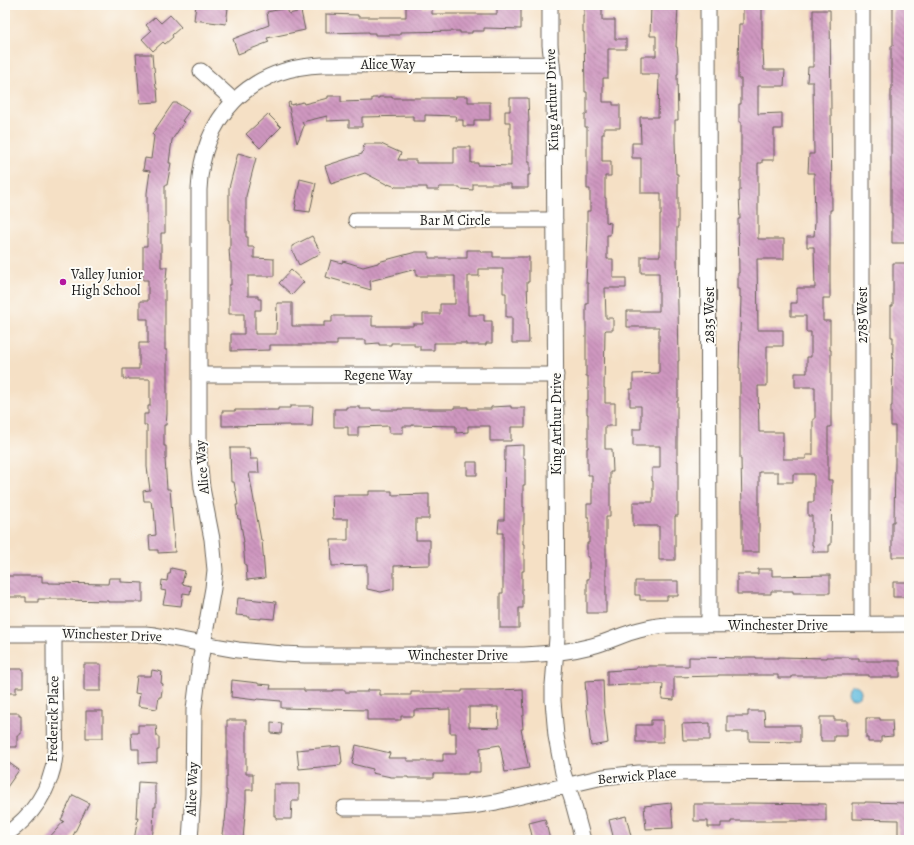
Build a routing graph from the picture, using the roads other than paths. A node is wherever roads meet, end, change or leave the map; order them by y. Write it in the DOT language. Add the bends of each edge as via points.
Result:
graph roads {
  1 [pos="550,5"];
  2 [pos="708,5"];
  3 [pos="862,5"];
  4 [pos="552,64"];
  5 [pos="201,71"];
  6 [pos="234,101"];
  7 [pos="356,220"];
  8 [pos="555,220"];
  9 [pos="200,375"];
  10 [pos="556,375"];
  11 [pos="862,624"];
  12 [pos="909,624"];
  13 [pos="709,625"];
  14 [pos="5,634"];
  15 [pos="54,634"];
  16 [pos="203,644"];
  17 [pos="555,653"];
  18 [pos="909,772"];
  19 [pos="567,785"];
  20 [pos="344,808"];
  21 [pos="5,835"];
  22 [pos="190,840"];
  23 [pos="583,840"];
  1 -- 4 [label="street, King Arthur Drive"];
  2 -- 13 [label="street, 2835 West"];
  3 -- 11 [label="street, 2785 West"];
  4 -- 6 [label="street, Alice Way" via="309,65 269,76 257,82"];
  4 -- 8 [label="street, King Arthur Drive"];
  5 -- 6 [label="street"];
  6 -- 9 [label="street, Alice Way" via="208,140 199,178"];
  7 -- 8 [label="street, Bar M Circle"];
  8 -- 10 [label="street, King Arthur Drive"];
  9 -- 10 [label="street, Regene Way"];
  9 -- 16 [label="street, Alice Way" via="200,473 215,565"];
  10 -- 17 [label="street, King Arthur Drive"];
  11 -- 12 [label="street, Winchester Drive"];
  11 -- 13 [label="street, Winchester Drive"];
  13 -- 17 [label="street, Winchester Drive" via="672,624 649,627 593,646"];
  14 -- 15 [label="street, Winchester Drive"];
  15 -- 16 [label="street, Winchester Drive" via="145,634"];
  15 -- 21 [label="street, Frederick Place" via="53,765 44,792 31,812"];
  16 -- 17 [label="street, Winchester Drive" via="305,655"];
  16 -- 22 [label="street, Alice Way" via="194,710"];
  17 -- 19 [label="street, King Arthur Drive" via="554,718"];
  18 -- 19 [label="street, Berwick Place" via="652,772 609,776"];
  19 -- 20 [label="street, Berwick Place" via="466,807"];
  19 -- 23 [label="street, King Arthur Drive"];
}
